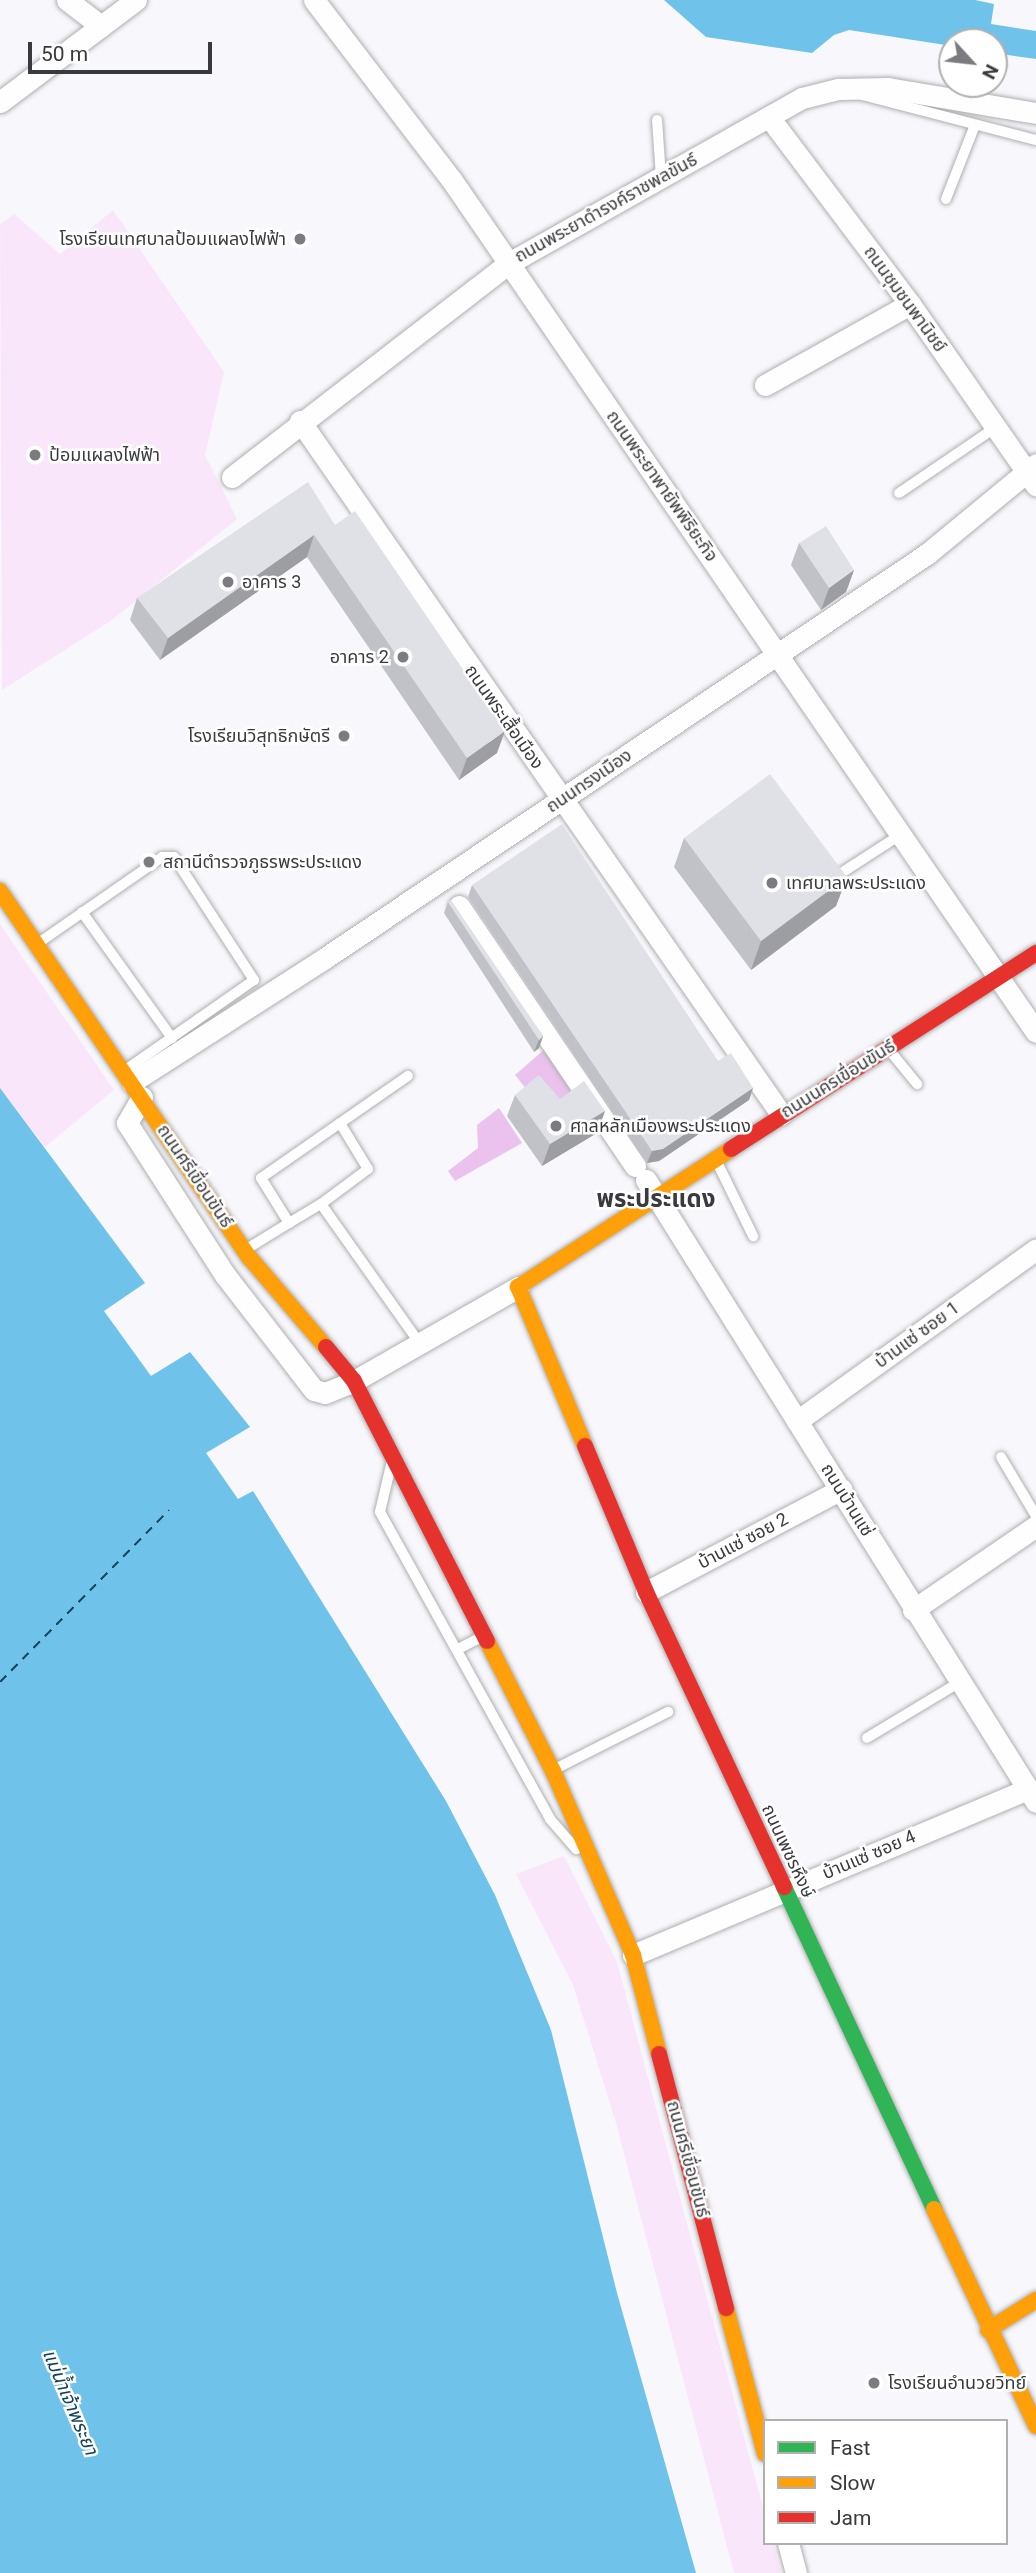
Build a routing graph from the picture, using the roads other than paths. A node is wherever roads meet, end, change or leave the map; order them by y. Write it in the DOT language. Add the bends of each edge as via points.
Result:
graph roads {
  1 [pos="67,0"];
  2 [pos="136,0"];
  3 [pos="314,0"];
  4 [pos="101,26"];
  5 [pos="839,89"];
  6 [pos="0,102"];
  7 [pos="1036,113"];
  8 [pos="769,117"];
  9 [pos="657,120"];
  10 [pos="975,125"];
  11 [pos="1036,140"];
  12 [pos="661,177"];
  13 [pos="946,199"];
  14 [pos="509,263"];
  15 [pos="910,304"];
  16 [pos="765,385"];
  17 [pos="300,421"];
  18 [pos="996,427"];
  19 [pos="1033,474"];
  20 [pos="232,477"];
  21 [pos="899,493"];
  22 [pos="777,654"];
  23 [pos="561,800"];
  24 [pos="900,835"];
  25 [pos="831,880"];
  26 [pos="0,891"];
  27 [pos="459,906"];
  28 [pos="82,912"];
  29 [pos="37,944"];
  30 [pos="1036,953"];
  31 [pos="998,980"];
  32 [pos="1033,1022"];
  33 [pos="172,1038"];
  34 [pos="888,1048"];
  35 [pos="408,1076"];
  36 [pos="133,1083"];
  37 [pos="917,1084"];
  38 [pos="781,1114"];
  39 [pos="340,1123"];
  40 [pos="714,1158"];
  41 [pos="657,1199"];
  42 [pos="321,1204"];
  43 [pos="289,1223"];
  44 [pos="753,1236"];
  45 [pos="1036,1249"];
  46 [pos="245,1250"];
  47 [pos="518,1287"];
  48 [pos="421,1345"];
  49 [pos="354,1381"];
  50 [pos="797,1421"];
  51 [pos="1001,1457"];
  52 [pos="393,1459"];
  53 [pos="841,1489"];
  54 [pos="1036,1516"];
  55 [pos="1036,1526"];
  56 [pos="646,1592"];
  57 [pos="913,1609"];
  58 [pos="483,1636"];
  59 [pos="457,1649"];
  60 [pos="960,1682"];
  61 [pos="668,1712"];
  62 [pos="867,1738"];
  63 [pos="553,1771"];
  64 [pos="1032,1795"];
  65 [pos="594,1870"];
  66 [pos="785,1890"];
  67 [pos="633,1955"];
  68 [pos="1036,2300"];
  69 [pos="988,2330"];
  70 [pos="1036,2426"];
  71 [pos="763,2446"];
  72 [pos="789,2545"];
  73 [pos="796,2573"];
  1 -- 4 [label="street"];
  2 -- 4 [label="street"];
  3 -- 14 [label="street, ถนนพระยาพายัพพิริยะกิจ"];
  4 -- 6 [label="street"];
  5 -- 7 [label="street, ถนนพระยาดำรงค์ราชพลขันธ์" via="888,88"];
  5 -- 8 [label="street, ถนนพระยาดำรงค์ราชพลขันธ์" via="802,98"];
  5 -- 10 [label="lane"];
  8 -- 12 [label="street, ถนนพระยาดำรงค์ราชพลขันธ์"];
  8 -- 15 [label="street, ถนนชุมชนพานิชย์"];
  9 -- 12 [label="lane"];
  10 -- 11 [label="lane"];
  10 -- 13 [label="lane"];
  12 -- 14 [label="street, ถนนพระยาดำรงค์ราชพลขันธ์"];
  14 -- 17 [label="street, ถนนพระยาดำรงค์ราชพลขันธ์"];
  14 -- 22 [label="street, ถนนพระยาพายัพพิริยะกิจ"];
  15 -- 16 [label="street"];
  15 -- 18 [label="street, ถนนชุมชนพานิชย์"];
  17 -- 20 [label="street, ถนนพระยาดำรงค์ราชพลขันธ์"];
  17 -- 23 [label="street, ถนนพระเสื้อเมือง"];
  18 -- 19 [label="street, ถนนชุมชนพานิชย์"];
  18 -- 21 [label="lane"];
  19 -- 22 [label="street, ถนนทรงเมือง" via="927,554"];
  22 -- 23 [label="street, ถนนทรงเมือง"];
  22 -- 24 [label="street, ถนนพระยาพายัพพิริยะกิจ"];
  23 -- 36 [label="street, ถนนทรงเมือง"];
  23 -- 38 [label="street, ถนนพระเสื้อเมือง"];
  24 -- 25 [label="lane"];
  24 -- 31 [label="street, ถนนพระยาพายัพพิริยะกิจ"];
  26 -- 29 [label="main road, ถนนศรีเขื่อนขันธ์"];
  27 -- 41 [label="street, ถนนบ้านแซ่"];
  28 -- 29 [label="lane"];
  28 -- 33 [label="lane"];
  28 -- 33 [label="lane" via="162,857 174,858 254,976 248,985"];
  29 -- 36 [label="main road, ถนนศรีเขื่อนขันธ์"];
  30 -- 31 [label="main road, ถนนนครเขื่อนขันธ์"];
  31 -- 32 [label="street, ถนนพระยาพายัพพิริยะกิจ"];
  31 -- 34 [label="main road, ถนนนครเขื่อนขันธ์"];
  33 -- 36 [label="lane"];
  34 -- 37 [label="lane"];
  34 -- 38 [label="main road, ถนนนครเขื่อนขันธ์"];
  35 -- 39 [label="lane"];
  36 -- 46 [label="main road, ถนนศรีเขื่อนขันธ์"];
  36 -- 49 [label="street, ถนนนครเขื่อนขันธ์" via="127,1123 225,1275 314,1390 325,1393"];
  38 -- 40 [label="main road, ถนนนครเขื่อนขันธ์"];
  39 -- 42 [label="lane" via="368,1169"];
  39 -- 43 [label="lane" via="261,1178"];
  40 -- 41 [label="main road, ถนนนครเขื่อนขันธ์"];
  40 -- 44 [label="lane"];
  41 -- 47 [label="main road, ถนนนครเขื่อนขันธ์"];
  41 -- 50 [label="street, ถนนบ้านแซ่"];
  42 -- 43 [label="lane"];
  42 -- 48 [label="lane"];
  43 -- 46 [label="lane"];
  45 -- 50 [label="street, บ้านแซ่ ซอย 1"];
  46 -- 49 [label="main road, ถนนศรีเขื่อนขันธ์"];
  47 -- 48 [label="street, ถนนนครเขื่อนขันธ์"];
  47 -- 56 [label="main road, ถนนเพชรหึงษ์"];
  48 -- 49 [label="street, ถนนนครเขื่อนขันธ์"];
  49 -- 52 [label="main road, ถนนศรีเขื่อนขันธ์"];
  50 -- 53 [label="street, ถนนบ้านแซ่"];
  51 -- 54 [label="lane"];
  52 -- 58 [label="main road, ถนนศรีเขื่อนขันธ์"];
  52 -- 59 [label="lane, ถนนศรีเขื่อนขันธ์" via="380,1512"];
  53 -- 56 [label="street, บ้านแซ่ ซอย 2"];
  53 -- 57 [label="street, ถนนบ้านแซ่"];
  55 -- 57 [label="street"];
  56 -- 66 [label="main road, ถนนเพชรหึงษ์"];
  57 -- 60 [label="street, ถนนบ้านแซ่"];
  58 -- 59 [label="lane"];
  58 -- 63 [label="main road, ถนนศรีเขื่อนขันธ์"];
  59 -- 65 [label="lane, ถนนศรีเขื่อนขันธ์" via="551,1819"];
  60 -- 62 [label="lane"];
  60 -- 64 [label="street, ถนนบ้านแซ่"];
  61 -- 63 [label="lane"];
  63 -- 65 [label="main road, ถนนศรีเขื่อนขันธ์"];
  64 -- 66 [label="street, บ้านแซ่ ซอย 4"];
  65 -- 67 [label="main road, ถนนศรีเขื่อนขันธ์"];
  66 -- 67 [label="street, บ้านแซ่ ซอย 4"];
  66 -- 69 [label="main road, ถนนเพชรหึงษ์"];
  67 -- 71 [label="main road, ถนนศรีเขื่อนขันธ์"];
  68 -- 69 [label="main road"];
  69 -- 70 [label="main road, ถนนเพชรหึงษ์"];
  72 -- 73 [label="street"];
}
